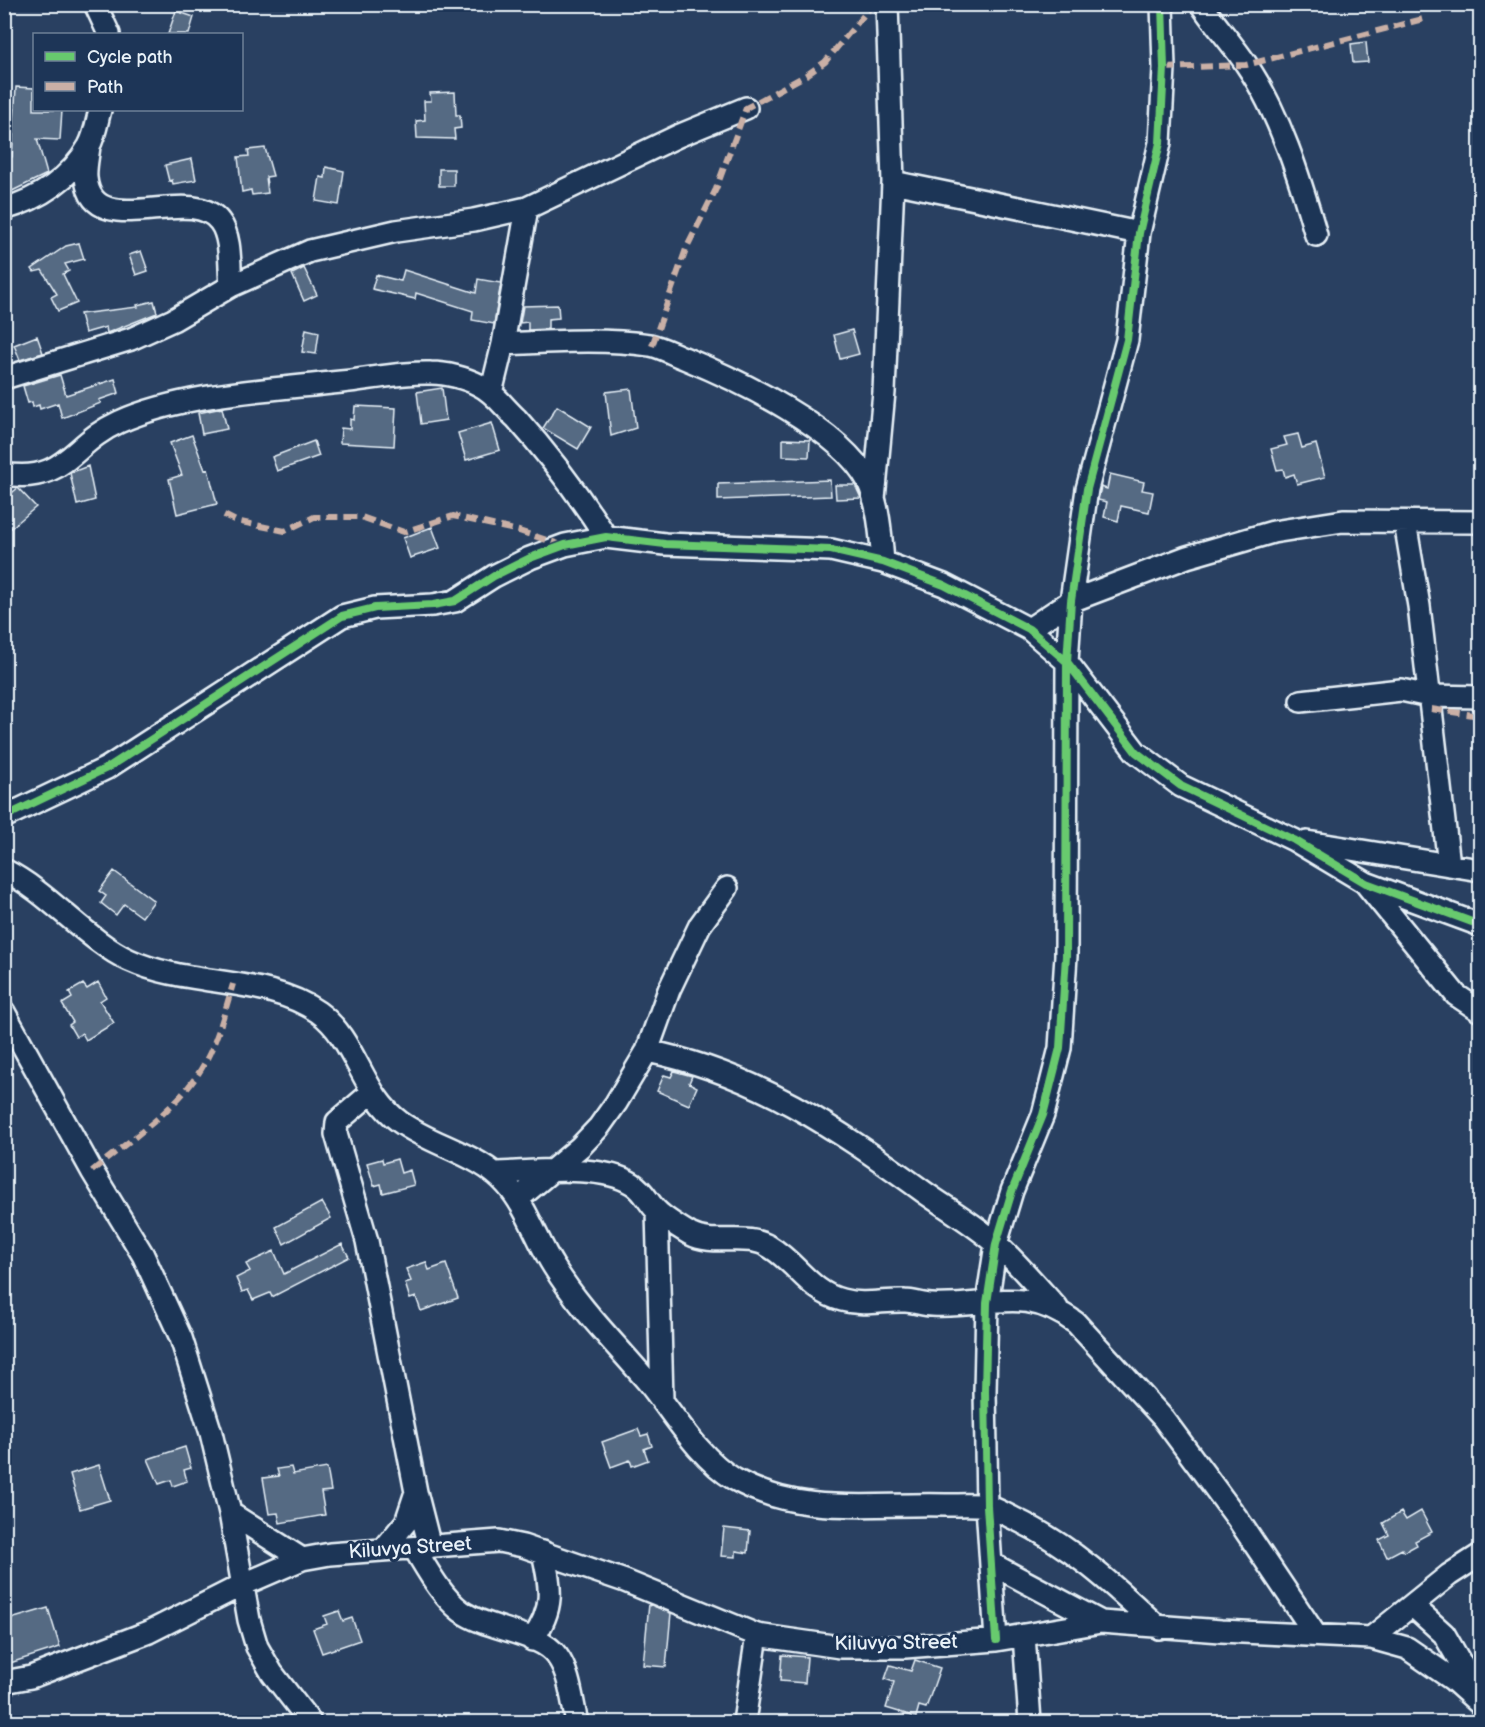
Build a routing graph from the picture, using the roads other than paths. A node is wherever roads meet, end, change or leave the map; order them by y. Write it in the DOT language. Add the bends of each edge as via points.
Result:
graph roads {
  1 [pos="95,4"];
  2 [pos="887,4"];
  3 [pos="1162,4"];
  4 [pos="1201,4"];
  5 [pos="109,33"];
  6 [pos="746,108"];
  7 [pos="100,111"];
  8 [pos="89,146"];
  9 [pos="893,182"];
  10 [pos="527,208"];
  11 [pos="4,209"];
  12 [pos="1139,233"];
  13 [pos="1316,235"];
  14 [pos="231,286"];
  15 [pos="503,344"];
  16 [pos="4,378"];
  17 [pos="491,393"];
  18 [pos="4,474"];
  19 [pos="874,499"];
  20 [pos="1405,522"];
  21 [pos="1480,522"];
  22 [pos="606,537"];
  23 [pos="883,562"];
  24 [pos="1071,600"];
  25 [pos="1029,628"];
  26 [pos="1067,662"];
  27 [pos="1429,696"];
  28 [pos="1480,697"];
  29 [pos="1301,701"];
  30 [pos="4,817"];
  31 [pos="1294,840"];
  32 [pos="1449,865"];
  33 [pos="4,870"];
  34 [pos="1480,870"];
  35 [pos="1366,883"];
  36 [pos="727,888"];
  37 [pos="1480,925"];
  38 [pos="1480,1011"];
  39 [pos="4,1012"];
  40 [pos="647,1051"];
  41 [pos="371,1093"];
  42 [pos="549,1172"];
  43 [pos="494,1173"];
  44 [pos="518,1199"];
  45 [pos="657,1211"];
  46 [pos="996,1244"];
  47 [pos="987,1303"];
  48 [pos="1059,1311"];
  49 [pos="662,1399"];
  50 [pos="416,1492"];
  51 [pos="987,1506"];
  52 [pos="230,1513"];
  53 [pos="422,1547"];
  54 [pos="383,1550"];
  55 [pos="543,1552"];
  56 [pos="1480,1555"];
  57 [pos="302,1559"];
  58 [pos="992,1564"];
  59 [pos="242,1585"];
  60 [pos="1413,1606"];
  61 [pos="1101,1622"];
  62 [pos="1159,1628"];
  63 [pos="757,1635"];
  64 [pos="1024,1635"];
  65 [pos="1314,1635"];
  66 [pos="1371,1638"];
  67 [pos="532,1640"];
  68 [pos="996,1640"];
  69 [pos="4,1682"];
  70 [pos="1480,1697"];
  71 [pos="1480,1704"];
  72 [pos="310,1722"];
  73 [pos="577,1722"];
  74 [pos="744,1722"];
  75 [pos="1030,1722"];
  1 -- 5 [label="street"];
  2 -- 9 [label="street"];
  3 -- 12 [label="street" via="1160,143"];
  4 -- 13 [label="street" via="1246,64 1281,131"];
  6 -- 10 [label="street"];
  7 -- 8 [label="street"];
  8 -- 11 [label="street" via="47,191"];
  8 -- 14 [label="street" via="86,177 93,200 101,206 120,211 199,207 211,212 225,233"];
  9 -- 12 [label="street"];
  9 -- 19 [label="street" via="884,392"];
  10 -- 14 [label="street" via="342,242 310,251"];
  10 -- 15 [label="street"];
  12 -- 24 [label="street" via="1126,340 1087,489"];
  14 -- 16 [label="street" via="131,339"];
  15 -- 17 [label="street"];
  15 -- 19 [label="street" via="558,341 652,346 709,368 818,429 848,455 867,481"];
  17 -- 18 [label="street" via="478,384 434,373 393,374 207,399 118,422 92,437 54,470 35,475"];
  17 -- 22 [label="street" via="546,452"];
  19 -- 23 [label="street"];
  20 -- 21 [label="street"];
  20 -- 24 [label="street" via="1344,521 1273,532 1186,557"];
  20 -- 27 [label="street"];
  22 -- 23 [label="street" via="664,544 831,550"];
  22 -- 30 [label="street" via="565,545 530,558 455,601 375,608 342,616 107,768"];
  23 -- 25 [label="street" via="944,585"];
  24 -- 25 [label="street"];
  24 -- 26 [label="street"];
  25 -- 26 [label="street"];
  26 -- 31 [label="street" via="1136,752 1181,786"];
  26 -- 46 [label="street" via="1066,956 1060,1048 1043,1115 1012,1191"];
  27 -- 28 [label="street"];
  27 -- 29 [label="street" via="1401,690"];
  27 -- 32 [label="street"];
  31 -- 32 [label="street"];
  31 -- 35 [label="street"];
  32 -- 34 [label="street"];
  33 -- 41 [label="street" via="45,895 126,959 170,975 292,997 316,1011 335,1026"];
  35 -- 37 [label="street"];
  35 -- 38 [label="street" via="1456,995"];
  36 -- 40 [label="street" via="700,925 669,990"];
  39 -- 52 [label="street" via="143,1255 181,1338 211,1434"];
  40 -- 42 [label="street" via="599,1127"];
  40 -- 46 [label="street" via="753,1083 805,1111"];
  41 -- 43 [label="street" via="398,1121"];
  41 -- 50 [label="street" via="337,1122 336,1134 367,1241"];
  42 -- 43 [label="street"];
  42 -- 44 [label="street"];
  42 -- 45 [label="street" via="600,1172 630,1181"];
  43 -- 44 [label="street"];
  44 -- 49 [label="street" via="553,1266 580,1305"];
  45 -- 47 [label="street" via="692,1235 754,1240 771,1247 815,1288 841,1300 867,1304"];
  45 -- 49 [label="street"];
  46 -- 47 [label="street"];
  46 -- 48 [label="street"];
  47 -- 48 [label="street" via="1015,1299"];
  47 -- 51 [label="street"];
  48 -- 65 [label="street" via="1076,1323 1163,1418 1237,1518"];
  49 -- 51 [label="street" via="704,1453 733,1478 774,1497 820,1507"];
  50 -- 53 [label="street"];
  50 -- 54 [label="street" via="405,1522"];
  51 -- 58 [label="street"];
  51 -- 62 [label="street" via="1032,1527 1075,1554"];
  52 -- 57 [label="street"];
  52 -- 59 [label="street"];
  53 -- 54 [label="street, Kiluvya Street"];
  53 -- 55 [label="street, Kiluvya Street" via="499,1541"];
  53 -- 67 [label="street" via="438,1585 461,1611 492,1627"];
  54 -- 57 [label="street, Kiluvya Street"];
  55 -- 63 [label="street, Kiluvya Street"];
  55 -- 67 [label="street" via="550,1602 545,1622"];
  56 -- 60 [label="street"];
  57 -- 59 [label="street, Kiluvya Street"];
  58 -- 61 [label="street"];
  58 -- 68 [label="street"];
  59 -- 69 [label="street, Kiluvya Street" via="149,1632 31,1677"];
  59 -- 72 [label="street" via="257,1647"];
  60 -- 66 [label="street"];
  60 -- 70 [label="street" via="1444,1634"];
  61 -- 62 [label="street, Kiluvya Street"];
  61 -- 64 [label="street, Kiluvya Street"];
  62 -- 65 [label="street, Kiluvya Street"];
  63 -- 68 [label="street, Kiluvya Street" via="840,1647"];
  63 -- 74 [label="street"];
  64 -- 68 [label="street, Kiluvya Street"];
  64 -- 75 [label="street"];
  65 -- 66 [label="street, Kiluvya Street"];
  66 -- 71 [label="street, Kiluvya Street" via="1407,1648"];
  67 -- 73 [label="street" via="548,1646 558,1656"];
}
